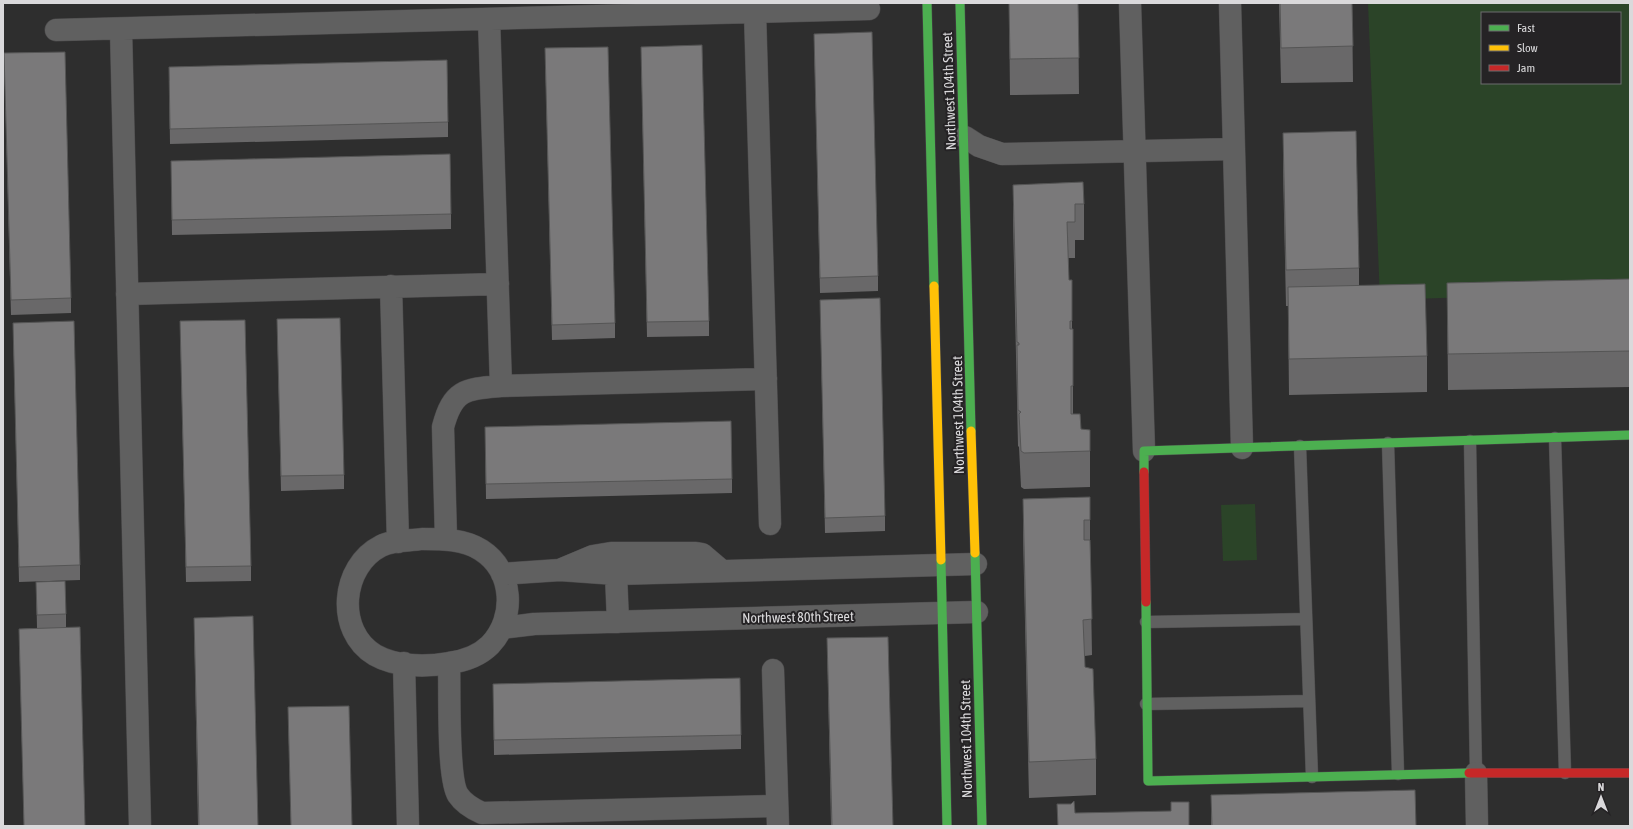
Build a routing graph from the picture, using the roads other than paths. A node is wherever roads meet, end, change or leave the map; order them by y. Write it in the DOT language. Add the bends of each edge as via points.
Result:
graph roads {
  1 [pos="927,3"];
  2 [pos="960,3"];
  3 [pos="1130,3"];
  4 [pos="1230,3"];
  5 [pos="869,8"];
  6 [pos="755,12"];
  7 [pos="489,19"];
  8 [pos="121,29"];
  9 [pos="56,30"];
  10 [pos="965,136"];
  11 [pos="1234,149"];
  12 [pos="1134,151"];
  13 [pos="498,284"];
  14 [pos="392,286"];
  15 [pos="127,294"];
  16 [pos="766,378"];
  17 [pos="501,386"];
  18 [pos="1630,436"];
  19 [pos="1555,438"];
  20 [pos="1470,441"];
  21 [pos="1388,443"];
  22 [pos="1300,446"];
  23 [pos="1242,448"];
  24 [pos="1144,451"];
  25 [pos="770,524"];
  26 [pos="446,539"];
  27 [pos="398,542"];
  28 [pos="976,564"];
  29 [pos="941,565"];
  30 [pos="560,570"];
  31 [pos="722,570"];
  32 [pos="502,574"];
  33 [pos="616,574"];
  34 [pos="977,612"];
  35 [pos="942,614"];
  36 [pos="1306,619"];
  37 [pos="618,622"];
  38 [pos="1146,622"];
  39 [pos="502,628"];
  40 [pos="404,664"];
  41 [pos="449,664"];
  42 [pos="773,670"];
  43 [pos="1309,701"];
  44 [pos="1146,704"];
  45 [pos="1476,773"];
  46 [pos="1565,773"];
  47 [pos="1630,773"];
  48 [pos="1398,774"];
  49 [pos="1312,777"];
  50 [pos="777,816"];
  51 [pos="512,820"];
  52 [pos="140,826"];
  53 [pos="408,826"];
  54 [pos="947,826"];
  55 [pos="982,826"];
  56 [pos="1477,826"];
  1 -- 29 [label="street, Northwest 104th Street"];
  2 -- 10 [label="street, Northwest 104th Street"];
  3 -- 12 [label="street"];
  4 -- 11 [label="street"];
  5 -- 6 [label="street"];
  6 -- 7 [label="street"];
  6 -- 16 [label="street"];
  7 -- 8 [label="street"];
  7 -- 13 [label="street"];
  8 -- 9 [label="street"];
  8 -- 15 [label="street"];
  10 -- 12 [label="street" via="979,146 1002,154"];
  10 -- 28 [label="street, Northwest 104th Street"];
  11 -- 12 [label="street"];
  11 -- 23 [label="street"];
  12 -- 24 [label="street"];
  13 -- 14 [label="street"];
  13 -- 17 [label="street"];
  14 -- 15 [label="street"];
  14 -- 27 [label="street"];
  15 -- 52 [label="street"];
  16 -- 17 [label="street"];
  16 -- 25 [label="street"];
  17 -- 26 [label="street" via="470,389 456,397 447,410 443,427"];
  18 -- 19 [label="street"];
  19 -- 20 [label="street"];
  19 -- 46 [label="lane"];
  20 -- 21 [label="street"];
  20 -- 45 [label="lane"];
  21 -- 22 [label="street"];
  21 -- 48 [label="lane"];
  22 -- 23 [label="street"];
  22 -- 36 [label="lane"];
  23 -- 24 [label="street"];
  24 -- 38 [label="street"];
  26 -- 27 [label="street"];
  26 -- 32 [label="street" via="469,544 481,550 493,559"];
  27 -- 40 [label="street" via="382,545 368,554 358,565 347,596 353,628 362,643 374,654"];
  28 -- 29 [label="street"];
  28 -- 34 [label="street, Northwest 104th Street"];
  29 -- 31 [label="street"];
  29 -- 35 [label="street, Northwest 104th Street"];
  30 -- 31 [label="street" via="593,556 611,553 696,553 702,554"];
  30 -- 32 [label="street"];
  30 -- 33 [label="street"];
  31 -- 33 [label="street"];
  32 -- 39 [label="street" via="508,590 508,608"];
  33 -- 37 [label="street"];
  34 -- 35 [label="street, Northwest 80th Street"];
  34 -- 55 [label="street, Northwest 104th Street"];
  35 -- 37 [label="street, Northwest 80th Street"];
  35 -- 54 [label="street, Northwest 104th Street"];
  36 -- 38 [label="lane"];
  36 -- 43 [label="lane"];
  37 -- 39 [label="street, Northwest 80th Street" via="534,624"];
  38 -- 44 [label="street"];
  39 -- 41 [label="street" via="490,645 474,657"];
  40 -- 41 [label="street"];
  40 -- 53 [label="street"];
  41 -- 51 [label="street" via="452,776 457,795 467,806 482,813"];
  42 -- 50 [label="street"];
  43 -- 44 [label="lane"];
  43 -- 49 [label="lane"];
  44 -- 49 [label="street" via="1148,781"];
  45 -- 46 [label="street"];
  45 -- 48 [label="street"];
  45 -- 56 [label="street"];
  46 -- 47 [label="street"];
  48 -- 49 [label="street"];
  50 -- 51 [label="street"];
}
